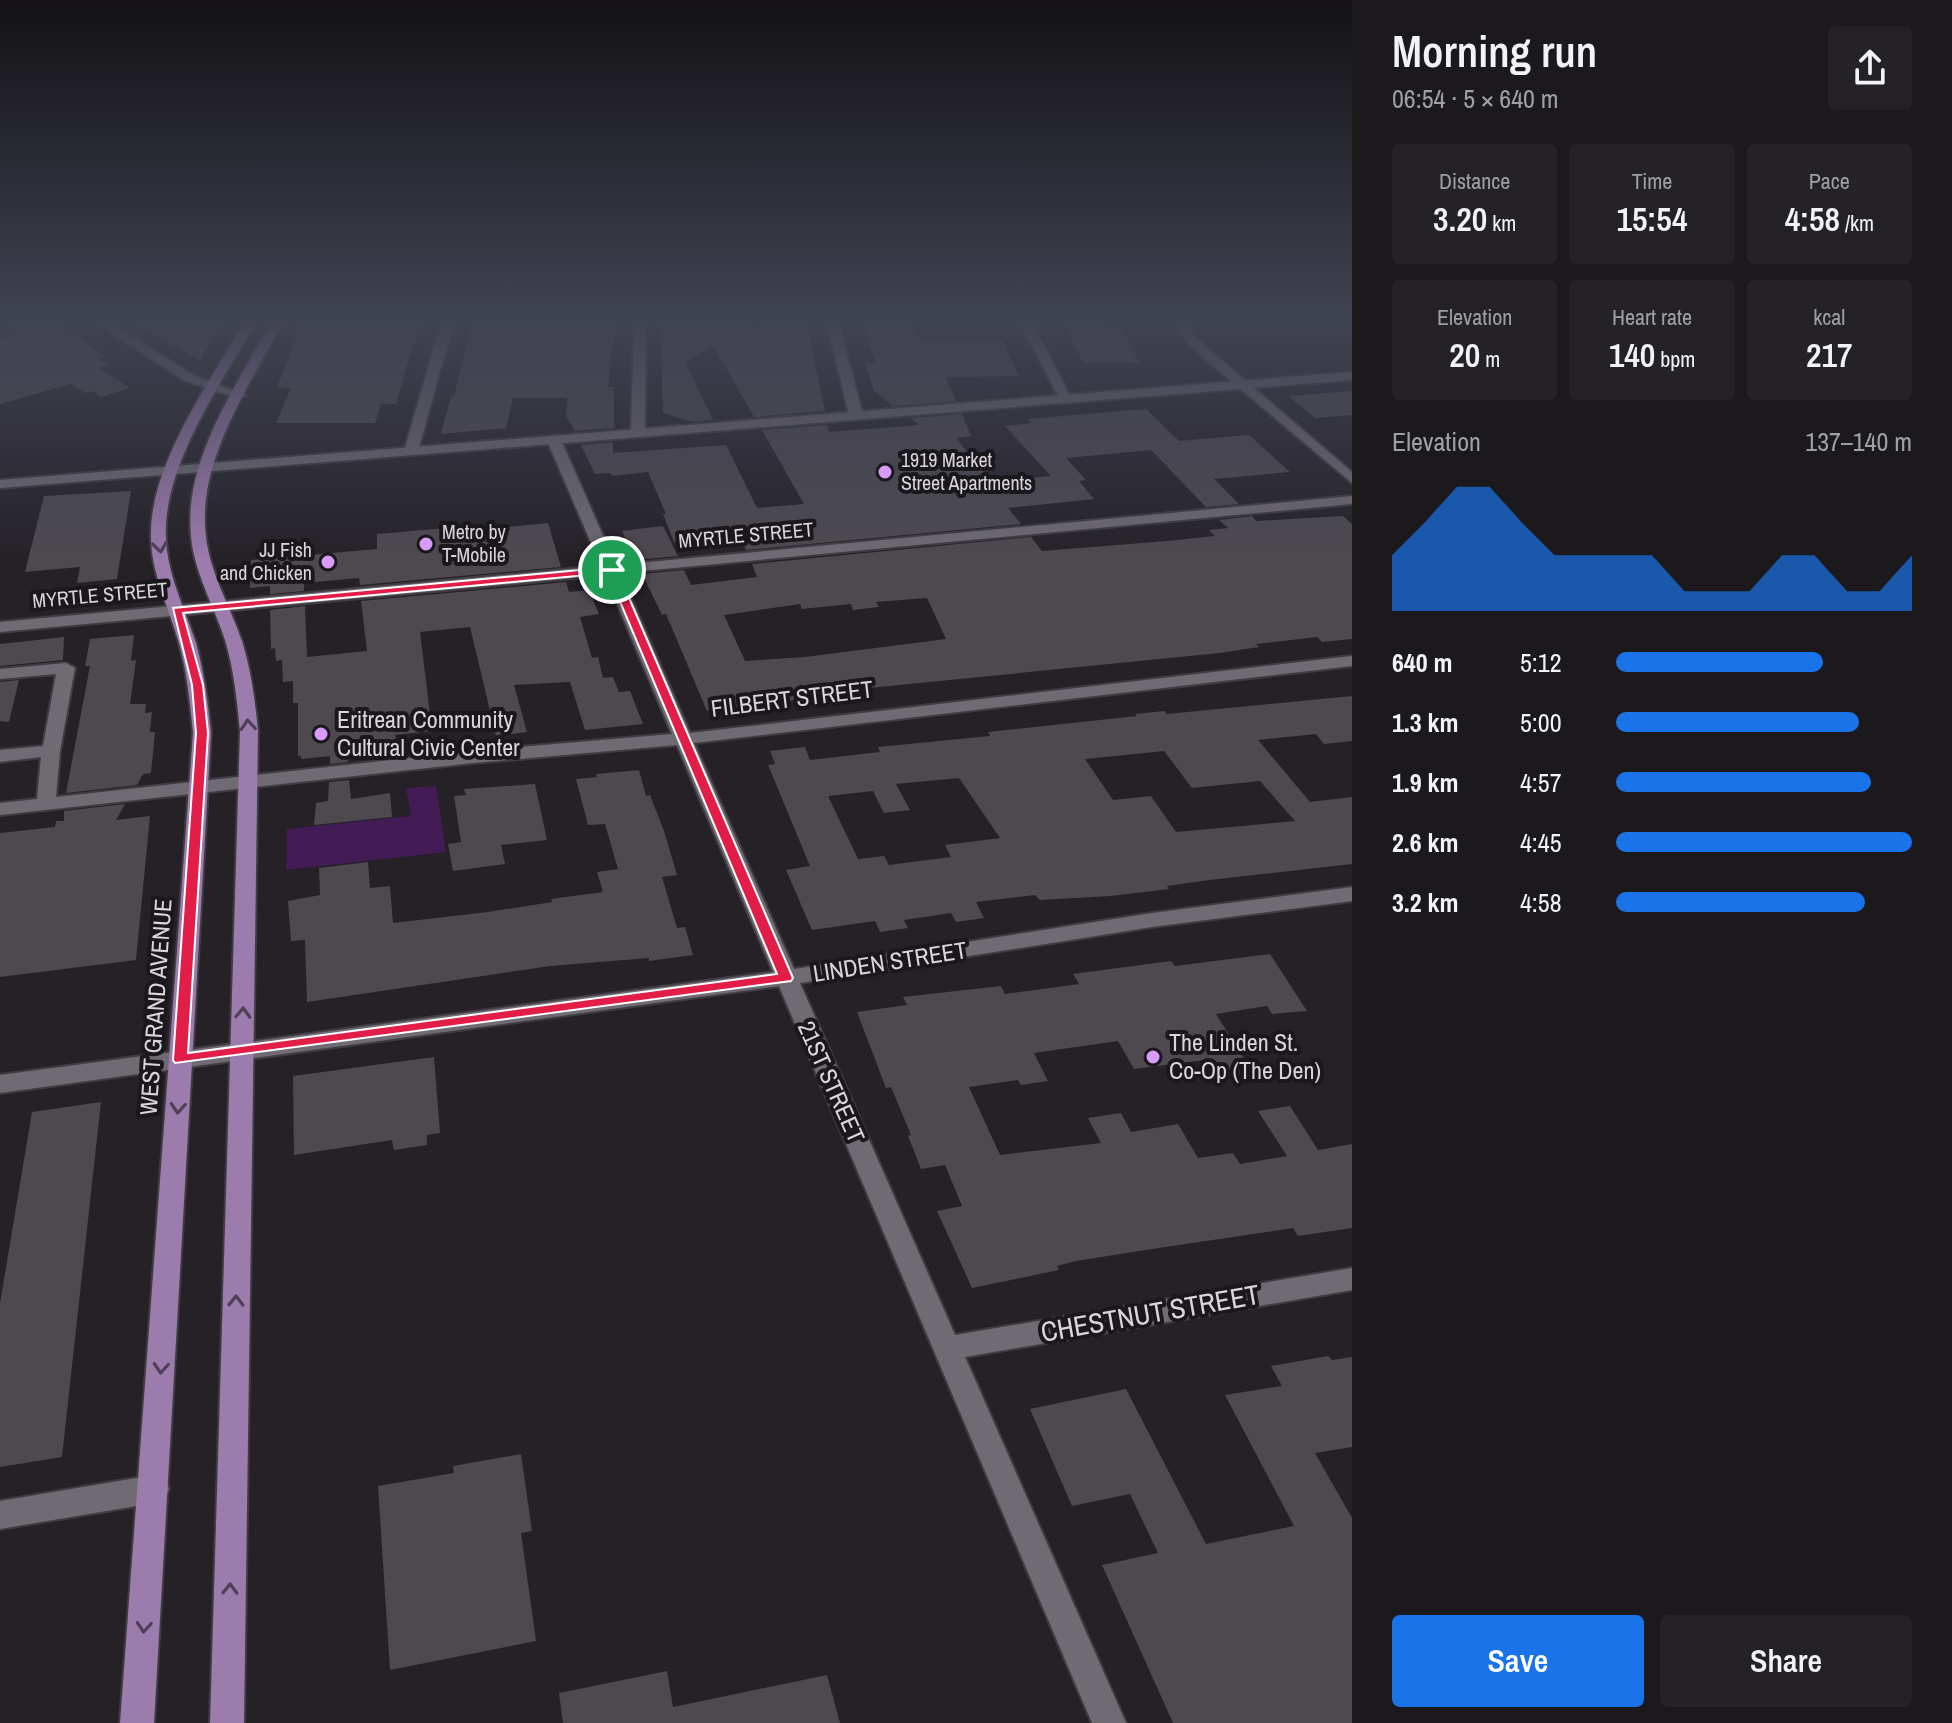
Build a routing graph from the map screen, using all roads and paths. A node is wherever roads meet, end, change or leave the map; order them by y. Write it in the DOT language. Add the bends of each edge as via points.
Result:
graph roads {
  1 [pos="208,400"];
  2 [pos="237,400"];
  3 [pos="425,400"];
  4 [pos="639,400"];
  5 [pos="852,400"];
  6 [pos="1035,400"];
  7 [pos="1262,400"];
  8 [pos="856,415"];
  9 [pos="638,433"];
  10 [pos="554,440"];
  11 [pos="411,451"];
  12 [pos="205,468"];
  13 [pos="171,471"];
  14 [pos="1352,479"];
  15 [pos="2,483"];
  16 [pos="1352,500"];
  17 [pos="612,570"];
  18 [pos="221,607"];
  19 [pos="177,610"];
  20 [pos="0,627"];
  21 [pos="1352,661"];
  22 [pos="0,674"];
  23 [pos="681,739"];
  24 [pos="51,751"];
  25 [pos="0,756"];
  26 [pos="249,781"];
  27 [pos="199,787"];
  28 [pos="46,804"];
  29 [pos="0,809"];
  30 [pos="1352,894"];
  31 [pos="786,978"];
  32 [pos="241,1051"];
  33 [pos="181,1060"];
  34 [pos="0,1084"];
  35 [pos="1352,1279"];
  36 [pos="948,1348"];
  37 [pos="154,1489"];
  38 [pos="0,1515"];
  39 [pos="137,1723"];
  40 [pos="227,1723"];
  41 [pos="1109,1723"];
  1 -- 13 [label="main road, WEST GRAND AVENUE"];
  2 -- 12 [label="main road"];
  3 -- 11 [label="street"];
  4 -- 9 [label="street"];
  5 -- 8 [label="street"];
  6 -- 8 [label="street"];
  7 -- 14 [label="street"];
  8 -- 9 [label="street"];
  9 -- 10 [label="street"];
  10 -- 11 [label="street"];
  10 -- 17 [label="street, 21ST STREET"];
  11 -- 12 [label="street"];
  12 -- 13 [label="street"];
  12 -- 18 [label="main road" via="198,535"];
  13 -- 15 [label="street"];
  13 -- 19 [label="main road, WEST GRAND AVENUE, one-way" via="160,503 158,534"];
  16 -- 17 [label="street, MYRTLE STREET"];
  17 -- 18 [label="street, MYRTLE STREET"];
  17 -- 23 [label="street, 21ST STREET"];
  18 -- 19 [label="street, MYRTLE STREET"];
  26 -- 18 [label="main road, one-way" via="244,686"];
  19 -- 20 [label="street, MYRTLE STREET"];
  19 -- 27 [label="main road, WEST GRAND AVENUE" via="198,685"];
  21 -- 23 [label="street, FILBERT STREET"];
  22 -- 24 [label="street" via="66,668"];
  23 -- 26 [label="street, FILBERT STREET"];
  23 -- 31 [label="street, 21ST STREET"];
  24 -- 25 [label="street"];
  24 -- 28 [label="street"];
  26 -- 27 [label="street, FILBERT STREET"];
  32 -- 26 [label="main road, one-way"];
  27 -- 28 [label="street, FILBERT STREET"];
  27 -- 33 [label="main road, WEST GRAND AVENUE"];
  28 -- 29 [label="street, FILBERT STREET"];
  30 -- 31 [label="street, LINDEN STREET"];
  31 -- 32 [label="street, LINDEN STREET"];
  31 -- 36 [label="street, 21ST STREET"];
  32 -- 33 [label="street, LINDEN STREET"];
  40 -- 32 [label="main road, one-way"];
  33 -- 34 [label="street, LINDEN STREET"];
  33 -- 37 [label="main road, WEST GRAND AVENUE, one-way"];
  35 -- 36 [label="street, CHESTNUT STREET"];
  36 -- 41 [label="street, 21ST STREET"];
  37 -- 38 [label="street"];
  37 -- 39 [label="main road, WEST GRAND AVENUE, one-way"];
}
